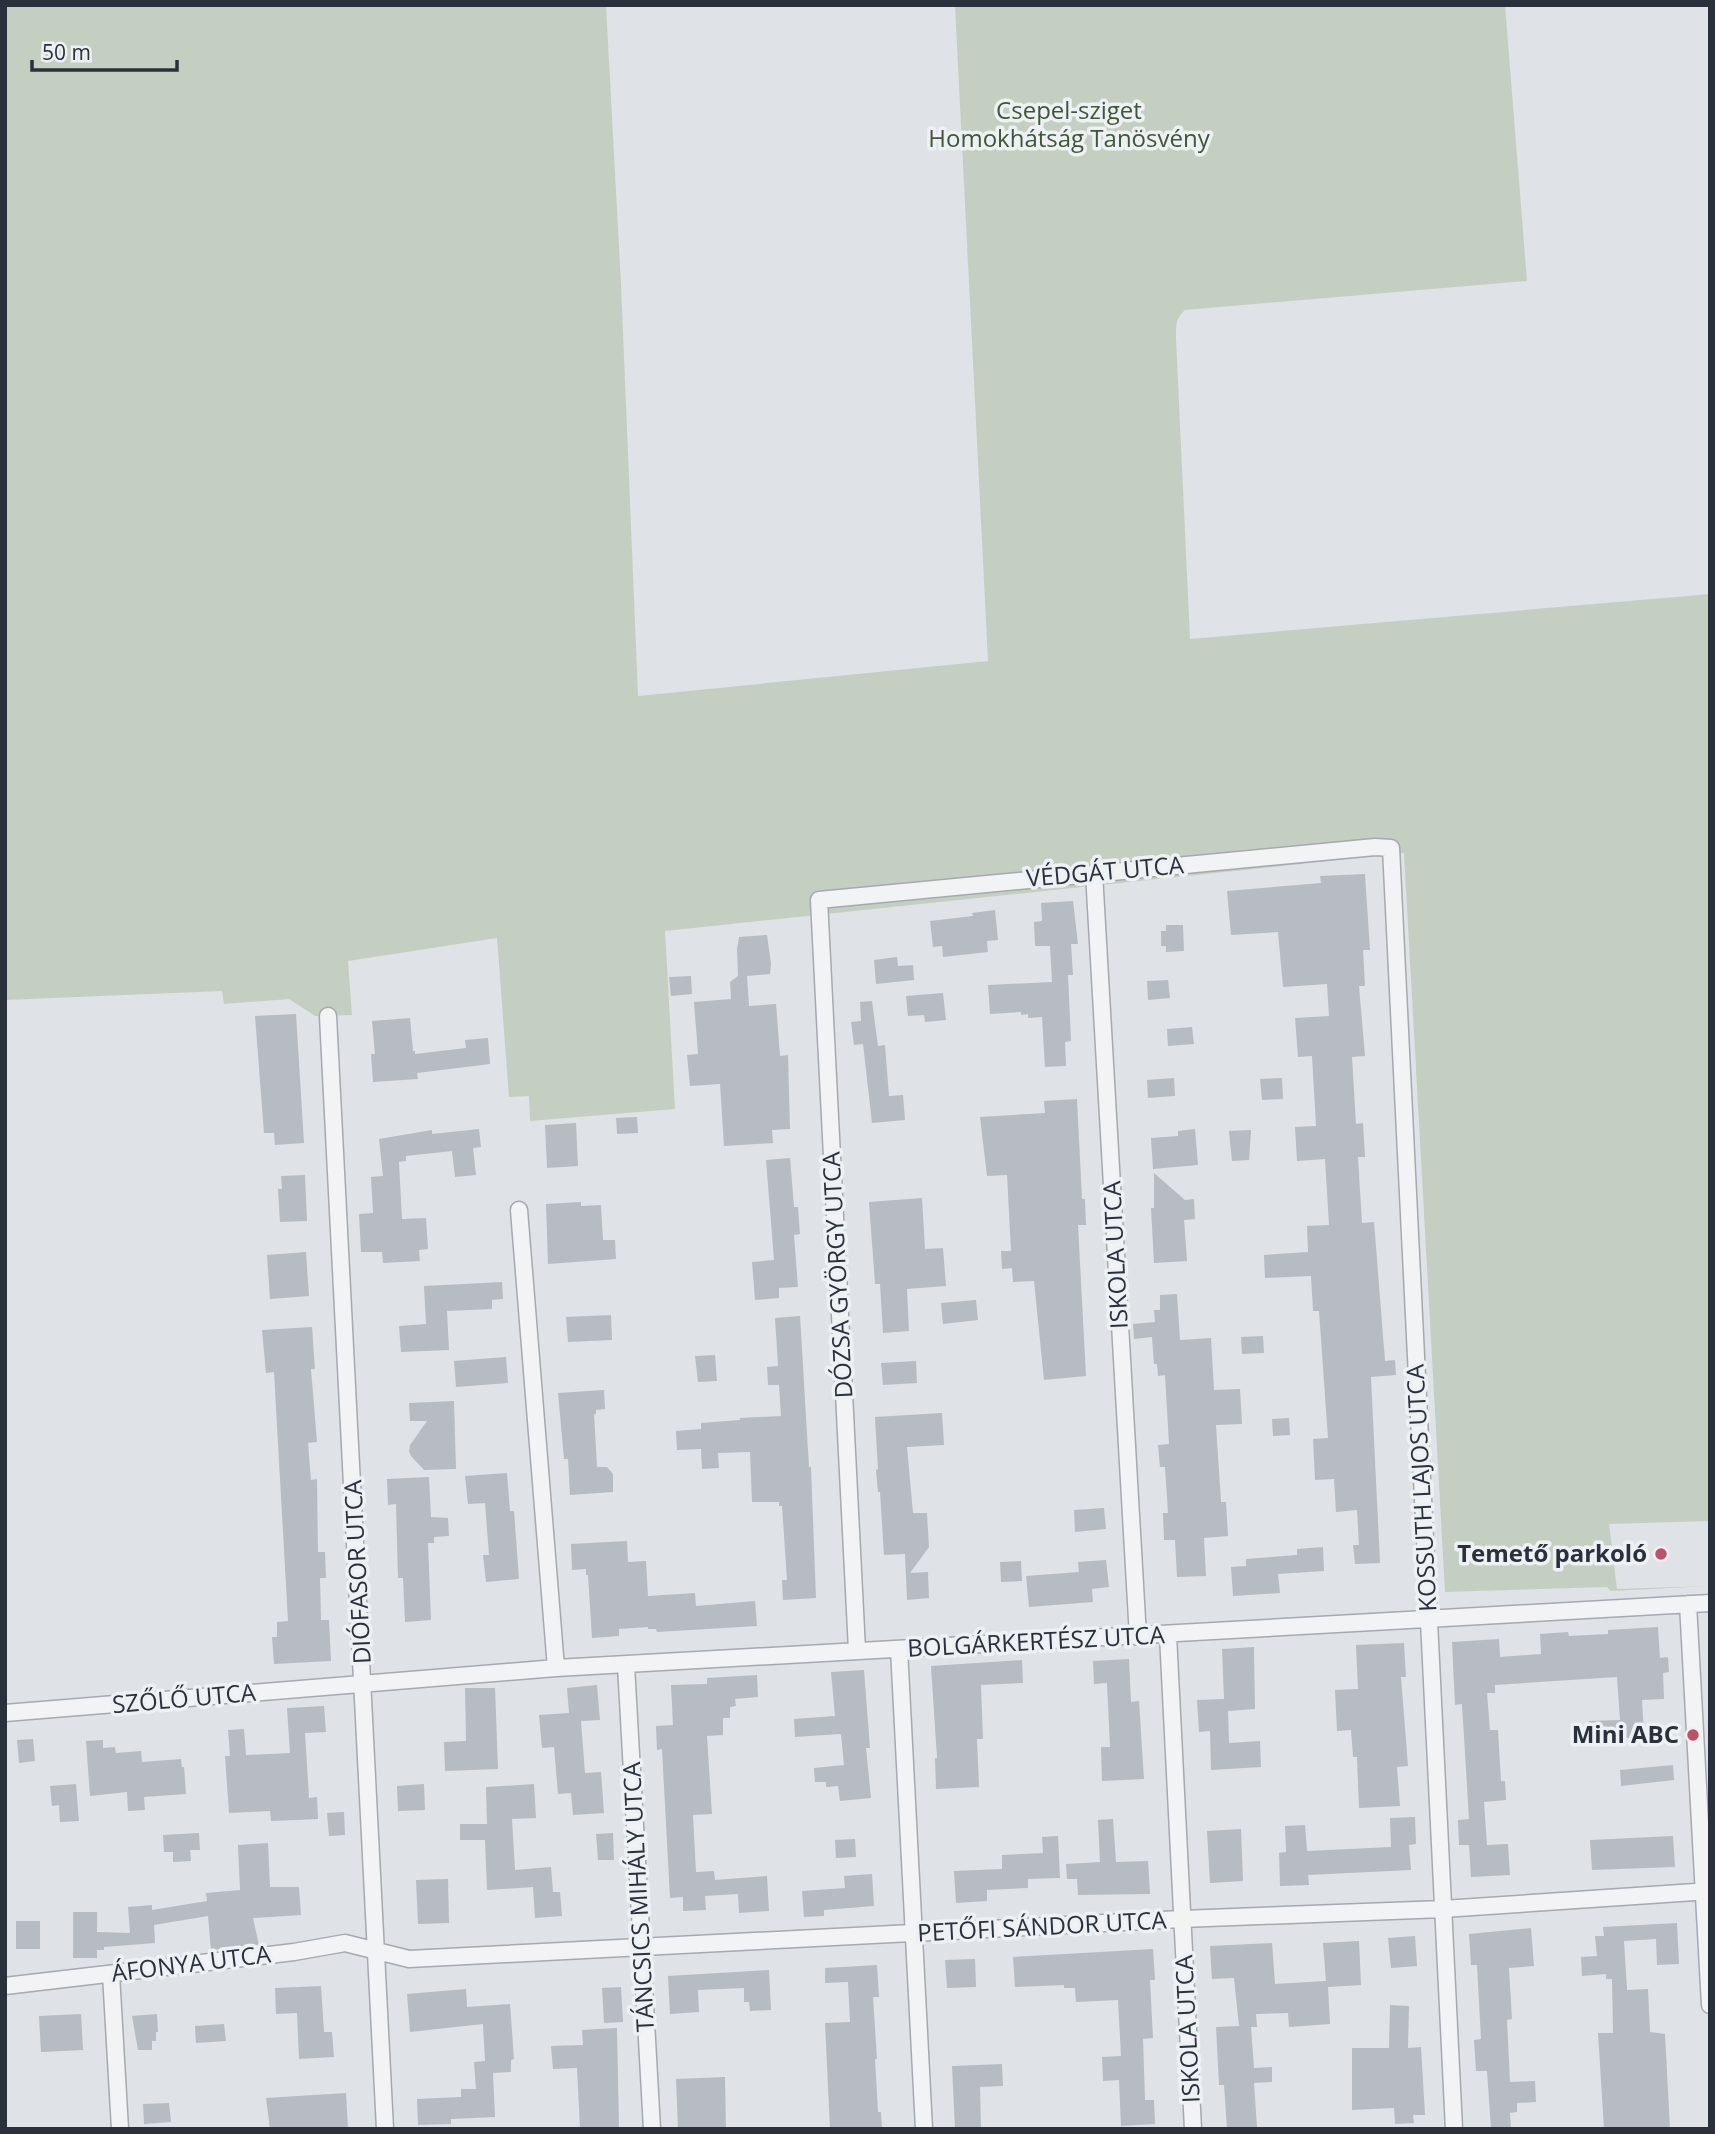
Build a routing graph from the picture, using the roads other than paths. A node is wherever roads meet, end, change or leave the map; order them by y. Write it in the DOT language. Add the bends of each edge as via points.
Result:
graph roads {
  1 [pos="1391,848"];
  2 [pos="1094,873"];
  3 [pos="819,900"];
  4 [pos="328,1016"];
  5 [pos="519,1210"];
  6 [pos="1710,1603"];
  7 [pos="1688,1604"];
  8 [pos="1429,1619"];
  9 [pos="1168,1635"];
  10 [pos="1138,1637"];
  11 [pos="899,1649"];
  12 [pos="857,1650"];
  13 [pos="626,1665"];
  14 [pos="555,1668"];
  15 [pos="363,1684"];
  16 [pos="5,1713"];
  17 [pos="1707,1891"];
  18 [pos="1443,1909"];
  19 [pos="1182,1919"];
  20 [pos="915,1934"];
  21 [pos="643,1947"];
  22 [pos="376,1949"];
  23 [pos="111,1975"];
  24 [pos="5,1986"];
  25 [pos="1710,2005"];
  26 [pos="120,2129"];
  27 [pos="385,2129"];
  28 [pos="652,2129"];
  29 [pos="924,2129"];
  30 [pos="1193,2129"];
  31 [pos="1454,2129"];
  1 -- 2 [label="street, VÉDGÁT UTCA"];
  1 -- 8 [label="street, KOSSUTH LAJOS UTCA"];
  2 -- 3 [label="street, VÉDGÁT UTCA"];
  2 -- 10 [label="street, ISKOLA UTCA"];
  3 -- 12 [label="street, DÓZSA GYÖRGY UTCA"];
  4 -- 15 [label="street, DIÓFASOR UTCA"];
  5 -- 14 [label="street"];
  6 -- 7 [label="street, BOLGÁRKERTÉSZ UTCA"];
  7 -- 8 [label="street, BOLGÁRKERTÉSZ UTCA"];
  7 -- 17 [label="street"];
  8 -- 9 [label="street, BOLGÁRKERTÉSZ UTCA"];
  8 -- 18 [label="street, KOSSUTH LAJOS UTCA"];
  9 -- 10 [label="street, BOLGÁRKERTÉSZ UTCA"];
  9 -- 19 [label="street, ISKOLA UTCA"];
  10 -- 11 [label="street, BOLGÁRKERTÉSZ UTCA"];
  11 -- 12 [label="street, BOLGÁRKERTÉSZ UTCA"];
  11 -- 20 [label="street"];
  12 -- 13 [label="street, BOLGÁRKERTÉSZ UTCA"];
  13 -- 14 [label="street, BOLGÁRKERTÉSZ UTCA"];
  13 -- 21 [label="street, TÁNCSICS MIHÁLY UTCA"];
  14 -- 15 [label="street, BOLGÁRKERTÉSZ UTCA"];
  15 -- 16 [label="street, SZŐLŐ UTCA"];
  15 -- 22 [label="street, DIÓFASOR UTCA"];
  17 -- 18 [label="street, PETŐFI SÁNDOR UTCA"];
  17 -- 25 [label="street"];
  18 -- 19 [label="street, PETŐFI SÁNDOR UTCA"];
  18 -- 31 [label="street, KOSSUTH LAJOS UTCA"];
  19 -- 20 [label="street, PETŐFI SÁNDOR UTCA"];
  19 -- 30 [label="street, ISKOLA UTCA"];
  20 -- 21 [label="street, PETŐFI SÁNDOR UTCA"];
  20 -- 29 [label="street"];
  21 -- 22 [label="street, PETŐFI SÁNDOR UTCA" via="409,1959"];
  21 -- 28 [label="street, TÁNCSICS MIHÁLY UTCA"];
  22 -- 23 [label="street, ÁFONYA UTCA" via="345,1943"];
  22 -- 27 [label="street, DIÓFASOR UTCA"];
  23 -- 24 [label="street, ÁFONYA UTCA"];
  23 -- 26 [label="street"];
}
